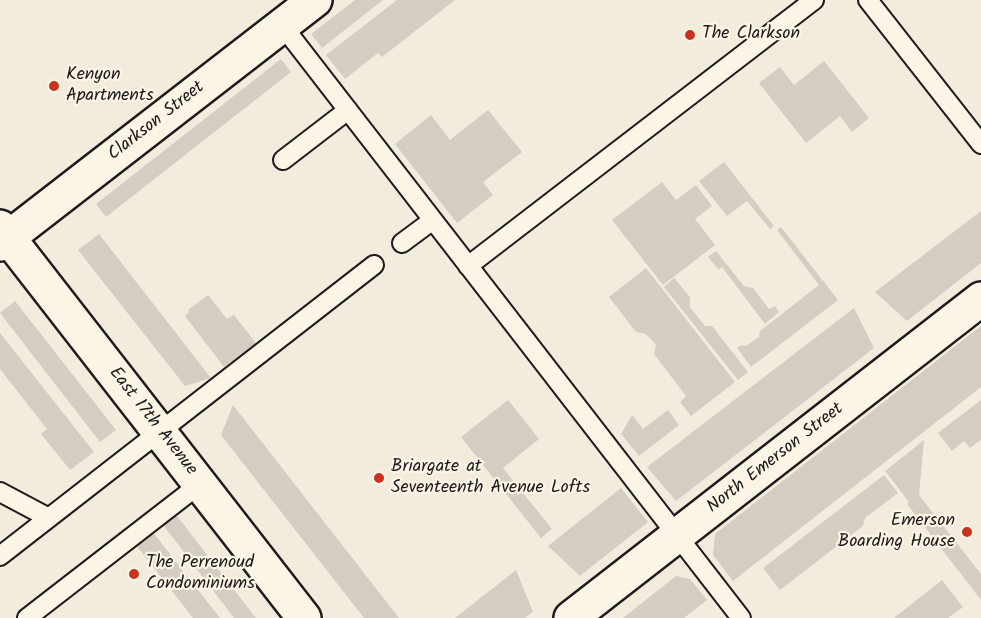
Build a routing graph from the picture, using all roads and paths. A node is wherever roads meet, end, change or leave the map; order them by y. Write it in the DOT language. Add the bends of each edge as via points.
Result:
graph roads {
  1 [pos="315,0"];
  2 [pos="814,0"];
  3 [pos="868,0"];
  4 [pos="282,26"];
  5 [pos="348,110"];
  6 [pos="981,144"];
  7 [pos="283,160"];
  8 [pos="433,220"];
  9 [pos="3,236"];
  10 [pos="402,243"];
  11 [pos="374,265"];
  12 [pos="468,266"];
  13 [pos="981,299"];
  14 [pos="159,432"];
  15 [pos="200,484"];
  16 [pos="0,492"];
  17 [pos="49,518"];
  18 [pos="677,536"];
  19 [pos="0,556"];
  20 [pos="27,618"];
  21 [pos="304,618"];
  22 [pos="571,618"];
  23 [pos="741,618"];
  1 -- 4 [label="street, Clarkson Street"];
  2 -- 12 [label="lane"];
  3 -- 6 [label="lane"];
  4 -- 5 [label="lane"];
  4 -- 9 [label="street, Clarkson Street"];
  5 -- 7 [label="lane"];
  5 -- 8 [label="lane"];
  8 -- 10 [label="lane"];
  8 -- 12 [label="lane"];
  9 -- 14 [label="street, East 17th Avenue"];
  11 -- 14 [label="lane"];
  12 -- 18 [label="lane"];
  13 -- 18 [label="street, North Emerson Street"];
  14 -- 15 [label="street, East 17th Avenue"];
  14 -- 17 [label="lane"];
  15 -- 20 [label="lane"];
  15 -- 21 [label="street, East 17th Avenue"];
  16 -- 17 [label="lane"];
  17 -- 19 [label="lane"];
  18 -- 22 [label="street, North Emerson Street"];
  18 -- 23 [label="lane"];
}
